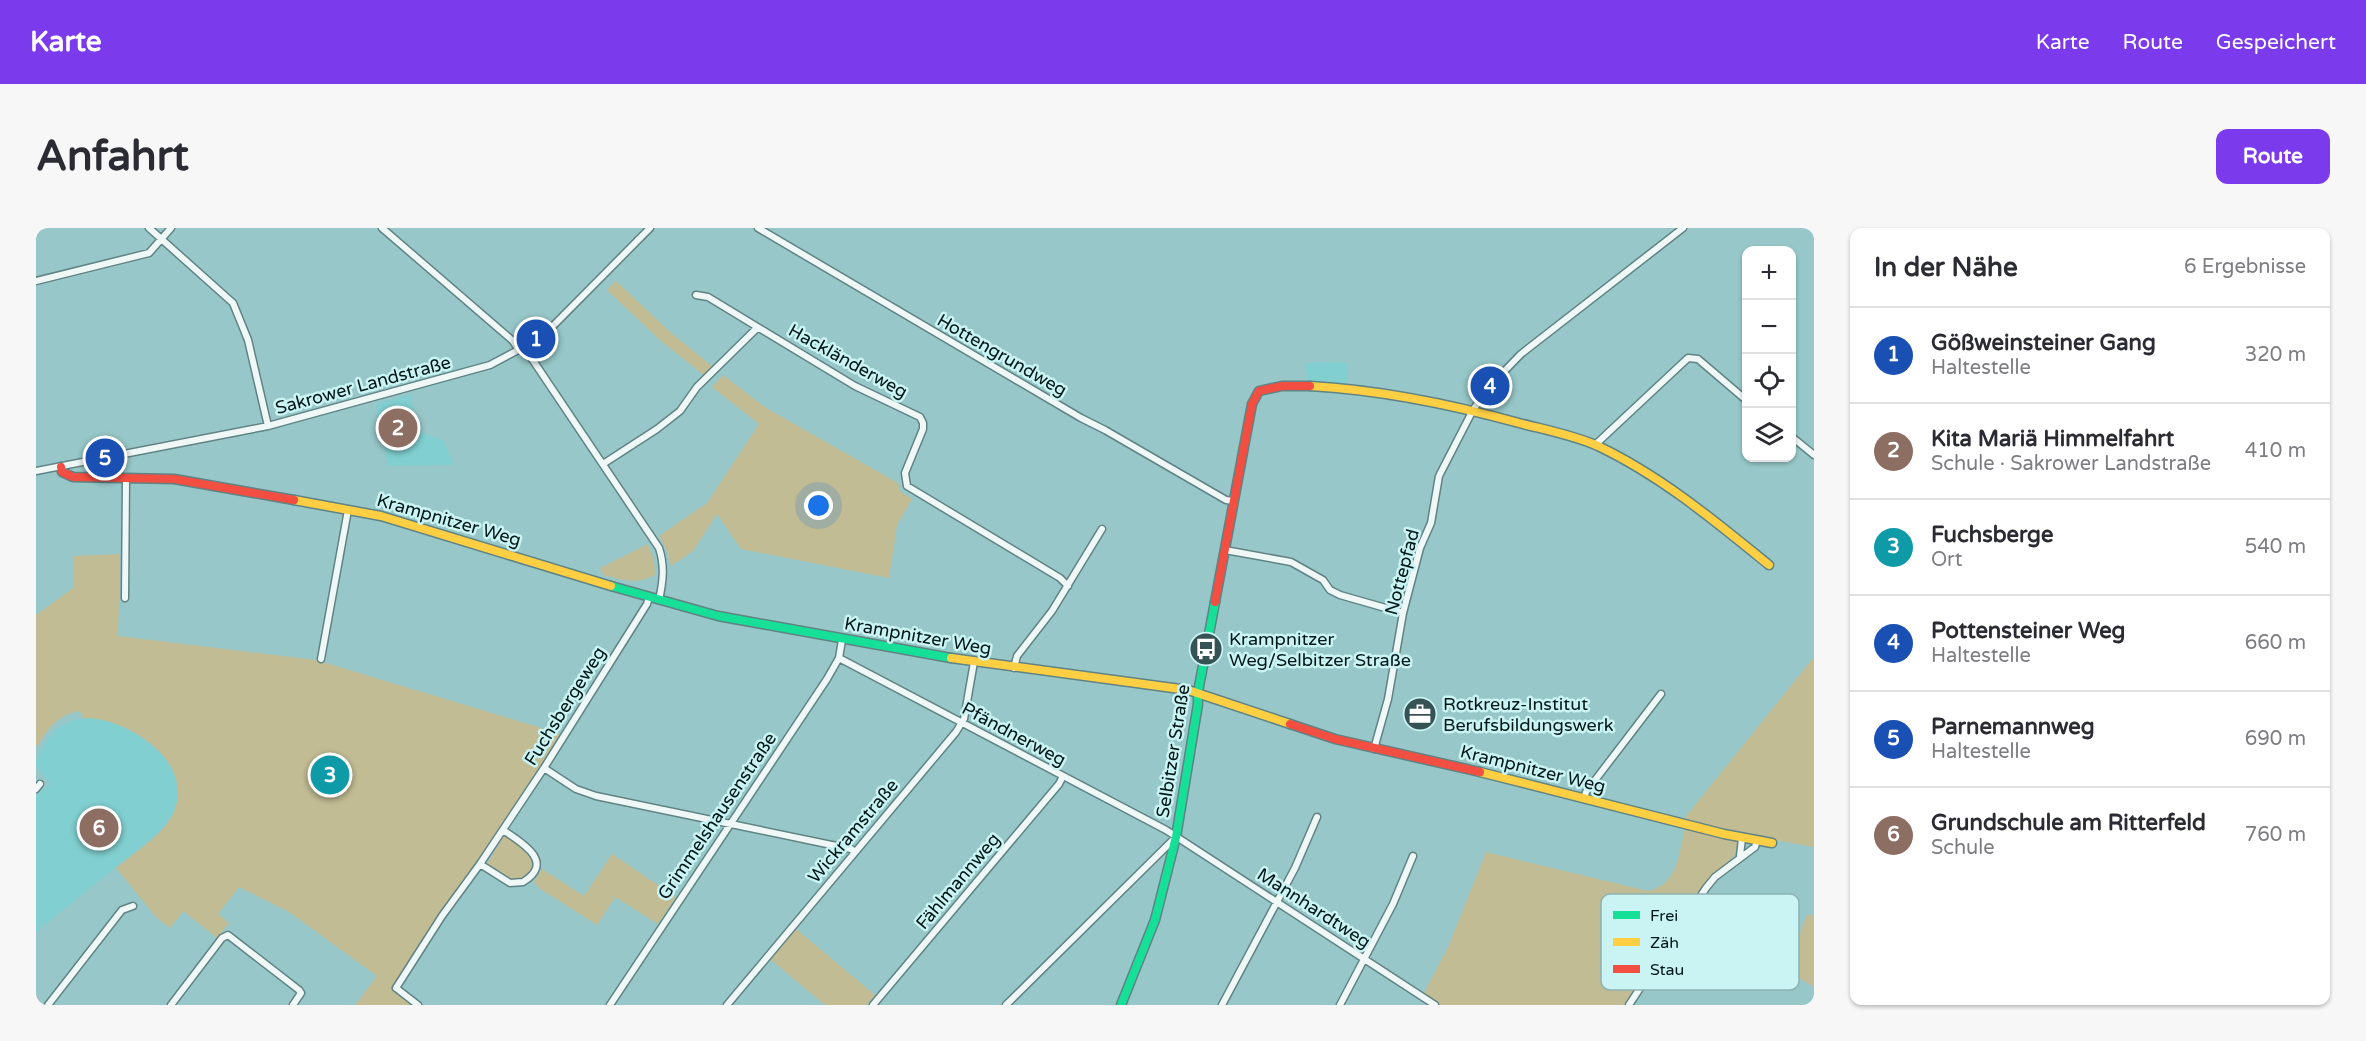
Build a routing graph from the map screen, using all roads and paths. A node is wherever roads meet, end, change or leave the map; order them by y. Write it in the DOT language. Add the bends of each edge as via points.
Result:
graph roads {
  1 [pos="149,228"];
  2 [pos="171,228"];
  3 [pos="382,228"];
  4 [pos="650,228"];
  5 [pos="758,228"];
  6 [pos="1683,228"];
  7 [pos="161,239"];
  8 [pos="36,281"];
  9 [pos="696,295"];
  10 [pos="757,327"];
  11 [pos="522,349"];
  12 [pos="1742,396"];
  13 [pos="1473,410"];
  14 [pos="268,426"];
  15 [pos="1796,441"];
  16 [pos="1595,445"];
  17 [pos="1814,455"];
  18 [pos="603,464"];
  19 [pos="61,467"];
  20 [pos="36,471"];
  21 [pos="126,479"];
  22 [pos="1234,501"];
  23 [pos="348,510"];
  24 [pos="1102,529"];
  25 [pos="1225,550"];
  26 [pos="1769,565"];
  27 [pos="1068,586"];
  28 [pos="649,597"];
  29 [pos="125,598"];
  30 [pos="659,600"];
  31 [pos="1403,613"];
  32 [pos="842,639"];
  33 [pos="839,658"];
  34 [pos="321,659"];
  35 [pos="974,662"];
  36 [pos="1014,668"];
  37 [pos="1198,692"];
  38 [pos="1661,694"];
  39 [pos="962,723"];
  40 [pos="1374,748"];
  41 [pos="544,768"];
  42 [pos="1063,776"];
  43 [pos="1584,799"];
  44 [pos="1317,817"];
  45 [pos="729,825"];
  46 [pos="503,830"];
  47 [pos="1176,837"];
  48 [pos="1742,838"];
  49 [pos="1757,840"];
  50 [pos="1773,843"];
  51 [pos="855,852"];
  52 [pos="1413,856"];
  53 [pos="1740,856"];
  54 [pos="480,864"];
  55 [pos="1702,894"];
  56 [pos="1277,903"];
  57 [pos="133,906"];
  58 [pos="1365,958"];
  59 [pos="1639,990"];
  60 [pos="48,1005"];
  61 [pos="171,1005"];
  62 [pos="293,1005"];
  63 [pos="418,1005"];
  64 [pos="610,1005"];
  65 [pos="727,1005"];
  66 [pos="873,1005"];
  67 [pos="1006,1005"];
  68 [pos="1121,1005"];
  69 [pos="1222,1005"];
  70 [pos="1340,1005"];
  71 [pos="1435,1005"];
  72 [pos="1629,1005"];
  1 -- 7 [label="street"];
  2 -- 7 [label="street"];
  3 -- 11 [label="street"];
  4 -- 11 [label="street, Sakrower Landstraße" via="564,316"];
  5 -- 22 [label="street, Hottengrundweg" via="1081,418"];
  6 -- 13 [label="street, Nottepfad" via="1521,354"];
  7 -- 8 [label="street" via="149,253"];
  7 -- 14 [label="street" via="233,303 248,340"];
  9 -- 10 [label="street, Hackländerweg" via="708,297"];
  10 -- 18 [label="street" via="697,387 680,411"];
  10 -- 27 [label="street, Hackländerweg" via="855,386 922,419 923,429 905,473 907,486"];
  11 -- 14 [label="street, Sakrower Landstraße" via="474,370"];
  11 -- 18 [label="street"];
  12 -- 16 [label="street" via="1698,358 1688,358"];
  13 -- 16 [label="street"];
  13 -- 22 [label="street, Selbitzer Straße" via="1368,390 1276,387 1259,391 1252,404"];
  13 -- 31 [label="street, Nottepfad" via="1439,476 1431,523 1420,548"];
  14 -- 19 [label="street, Sakrower Landstraße"];
  15 -- 17 [label="street"];
  16 -- 26 [label="street" via="1653,476"];
  18 -- 30 [label="street" via="660,548 663,571"];
  19 -- 20 [label="street, Sakrower Landstraße"];
  19 -- 21 [label="street, Krampnitzer Weg" via="62,472 73,477"];
  21 -- 23 [label="street, Krampnitzer Weg" via="174,479"];
  21 -- 29 [label="street"];
  22 -- 25 [label="street, Selbitzer Straße"];
  23 -- 28 [label="street, Krampnitzer Weg" via="410,524"];
  23 -- 34 [label="street"];
  24 -- 27 [label="street"];
  25 -- 31 [label="street" via="1291,562 1340,595"];
  25 -- 37 [label="street, Selbitzer Straße"];
  27 -- 36 [label="street" via="1017,656"];
  28 -- 30 [label="street, Krampnitzer Weg"];
  28 -- 41 [label="street, Fuchsbergeweg"];
  30 -- 32 [label="street, Krampnitzer Weg" via="742,621"];
  31 -- 40 [label="street, Nottepfad" via="1388,699"];
  32 -- 33 [label="street, Grimmelshausenstraße"];
  32 -- 35 [label="street, Krampnitzer Weg"];
  33 -- 39 [label="street, Pfändnerweg"];
  33 -- 45 [label="street, Grimmelshausenstraße"];
  35 -- 36 [label="street, Krampnitzer Weg"];
  35 -- 39 [label="street, Wickramstraße"];
  36 -- 37 [label="street, Krampnitzer Weg"];
  37 -- 40 [label="street, Krampnitzer Weg" via="1298,728"];
  37 -- 47 [label="street, Selbitzer Straße"];
  38 -- 43 [label="street"];
  39 -- 42 [label="street, Pfändnerweg"];
  39 -- 51 [label="street, Wickramstraße"];
  40 -- 43 [label="street, Krampnitzer Weg"];
  41 -- 45 [label="street" via="576,789 596,796"];
  41 -- 46 [label="street, Fuchsbergeweg"];
  42 -- 47 [label="street, Pfändnerweg"];
  42 -- 66 [label="street, Fählmannweg"];
  43 -- 48 [label="street, Krampnitzer Weg"];
  44 -- 56 [label="street"];
  45 -- 51 [label="street"];
  45 -- 64 [label="street, Grimmelshausenstraße"];
  46 -- 54 [label="street, Fuchsbergeweg"];
  46 -- 54 [label="street" via="530,849 534,873 516,884"];
  47 -- 56 [label="street, Mannhardtweg"];
  47 -- 67 [label="street"];
  47 -- 68 [label="street, Selbitzer Straße" via="1155,920"];
  48 -- 49 [label="street, Krampnitzer Weg"];
  48 -- 53 [label="street"];
  49 -- 50 [label="street, Krampnitzer Weg"];
  49 -- 53 [label="street" via="1755,847"];
  51 -- 65 [label="street, Wickramstraße"];
  52 -- 58 [label="street"];
  53 -- 55 [label="street"];
  54 -- 63 [label="street, Fuchsbergeweg" via="396,988"];
  56 -- 58 [label="street, Mannhardtweg"];
  56 -- 69 [label="street"];
  57 -- 60 [label="street" via="122,910"];
  58 -- 70 [label="street"];
  58 -- 71 [label="street, Mannhardtweg"];
  59 -- 72 [label="street"];
  61 -- 62 [label="street" via="228,935 301,993"];
}
